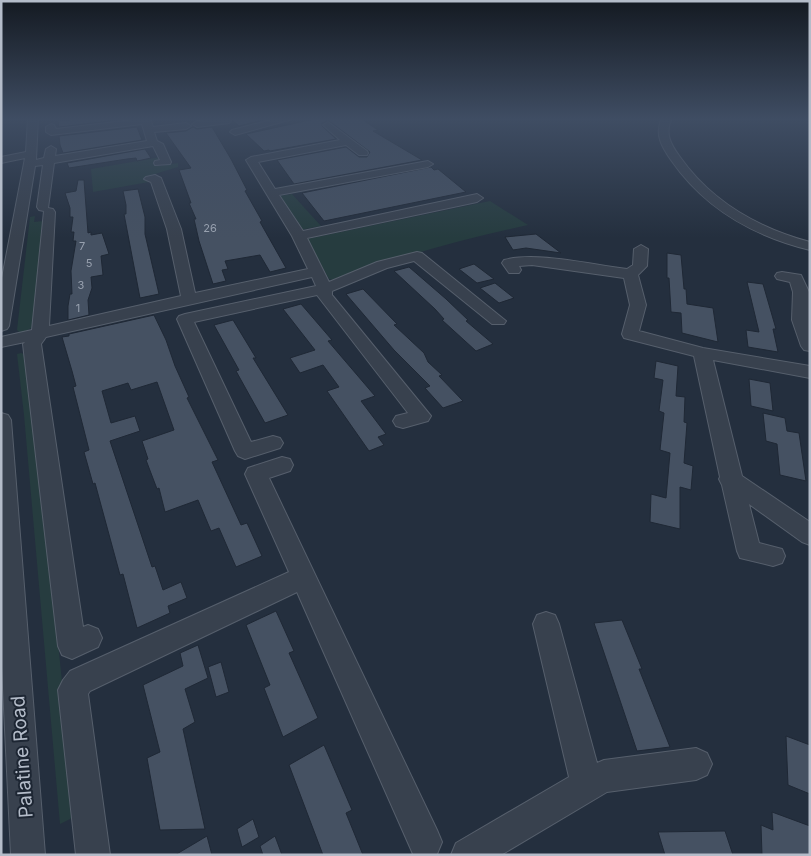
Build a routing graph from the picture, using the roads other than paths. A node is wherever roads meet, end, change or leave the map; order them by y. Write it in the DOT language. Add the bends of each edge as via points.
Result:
graph roads {
  1 [pos="49,158"];
  2 [pos="66,158"];
  3 [pos="164,158"];
  4 [pos="262,158"];
  5 [pos="676,158"];
  6 [pos="30,159"];
  7 [pos="1,160"];
  8 [pos="48,161"];
  9 [pos="159,163"];
  10 [pos="428,164"];
  11 [pos="150,179"];
  12 [pos="272,193"];
  13 [pos="477,198"];
  14 [pos="299,236"];
  15 [pos="810,246"];
  16 [pos="641,249"];
  17 [pos="514,270"];
  18 [pos="316,272"];
  19 [pos="630,274"];
  20 [pos="782,276"];
  21 [pos="326,289"];
  22 [pos="188,298"];
  23 [pos="498,322"];
  24 [pos="1,326"];
  25 [pos="40,333"];
  26 [pos="1,342"];
  27 [pos="810,346"];
  28 [pos="702,353"];
  29 [pos="810,372"];
  30 [pos="1,420"];
  31 [pos="404,421"];
  32 [pos="730,479"];
  33 [pos="810,535"];
  34 [pos="772,556"];
  35 [pos="302,578"];
  36 [pos="546,624"];
  37 [pos="88,638"];
  38 [pos="696,764"];
  39 [pos="586,785"];
  40 [pos="425,842"];
  41 [pos="28,855"];
  42 [pos="93,855"];
  43 [pos="468,855"];
  1 -- 8 [label="street"];
  2 -- 8 [label="street"];
  3 -- 9 [label="street" via="166,162"];
  4 -- 12 [label="street" via="251,160"];
  5 -- 15 [label="street" via="702,191 720,206 772,234"];
  6 -- 7 [label="street"];
  6 -- 8 [label="street"];
  6 -- 24 [label="street"];
  8 -- 25 [label="street"];
  10 -- 12 [label="street"];
  11 -- 22 [label="street" via="155,178 174,229"];
  12 -- 14 [label="street"];
  13 -- 14 [label="street"];
  14 -- 18 [label="street"];
  16 -- 19 [label="street" via="640,266"];
  17 -- 19 [label="street" via="509,263 532,261"];
  18 -- 21 [label="street"];
  18 -- 22 [label="street"];
  19 -- 28 [label="street" via="638,305 630,334"];
  20 -- 27 [label="street" via="796,278 800,292 800,320"];
  21 -- 23 [label="street" via="382,265 417,256"];
  21 -- 31 [label="street" via="324,295 421,416"];
  21 -- 35 [label="street" via="184,319 245,451 278,454 256,474"];
  22 -- 25 [label="street"];
  25 -- 26 [label="street"];
  25 -- 37 [label="street" via="32,344 72,646"];
  28 -- 29 [label="street"];
  28 -- 32 [label="street"];
  30 -- 41 [label="street, Palatine Road"];
  32 -- 33 [label="street"];
  32 -- 34 [label="street" via="749,551"];
  35 -- 40 [label="street"];
  35 -- 42 [label="street" via="80,681 73,690"];
  36 -- 39 [label="street"];
  38 -- 39 [label="street" via="604,776"];
  39 -- 43 [label="street"];
}
